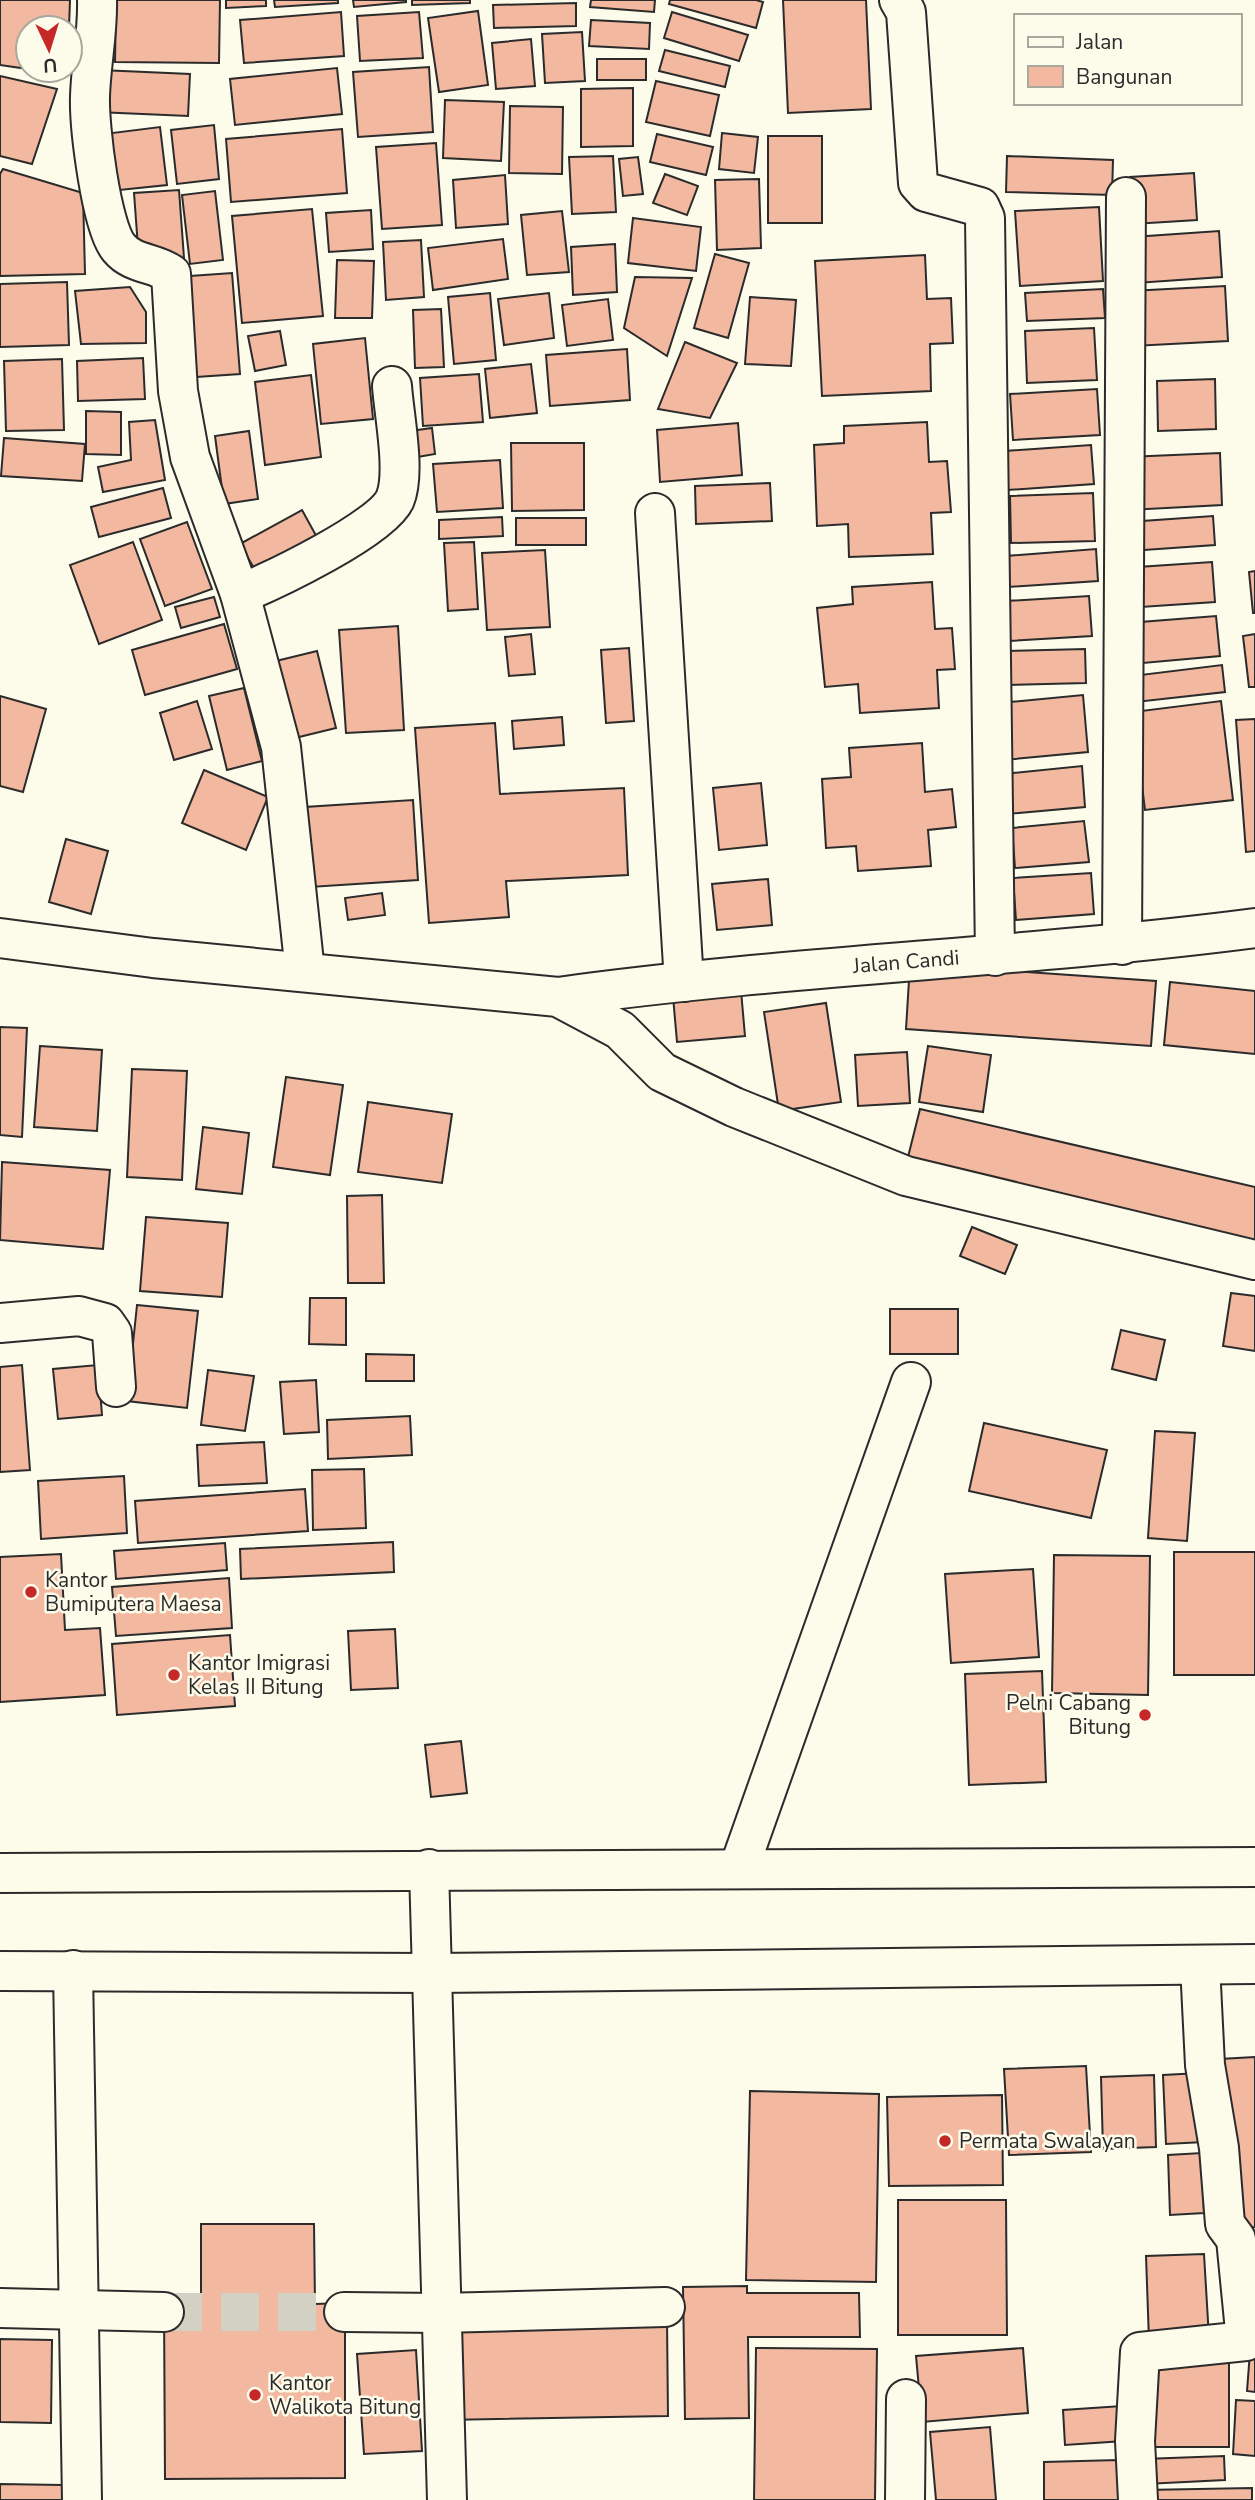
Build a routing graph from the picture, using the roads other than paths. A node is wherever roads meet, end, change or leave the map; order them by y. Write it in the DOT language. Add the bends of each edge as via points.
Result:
graph roads {
  1 [pos="97,0"];
  2 [pos="899,0"];
  3 [pos="1126,197"];
  4 [pos="392,386"];
  5 [pos="655,513"];
  6 [pos="240,594"];
  7 [pos="1255,928"];
  8 [pos="0,938"];
  9 [pos="1122,945"];
  10 [pos="995,956"];
  11 [pos="306,972"];
  12 [pos="684,982"];
  13 [pos="558,997"];
  14 [pos="1255,1260"];
  15 [pos="0,1323"];
  16 [pos="911,1382"];
  17 [pos="116,1387"];
  18 [pos="1255,1867"];
  19 [pos="739,1868"];
  20 [pos="429,1869"];
  21 [pos="0,1873"];
  22 [pos="1255,1964"];
  23 [pos="1200,1965"];
  24 [pos="73,1970"];
  25 [pos="0,1971"];
  26 [pos="433,1973"];
  27 [pos="665,2307"];
  28 [pos="0,2308"];
  29 [pos="78,2311"];
  30 [pos="164,2312"];
  31 [pos="344,2312"];
  32 [pos="440,2313"];
  33 [pos="906,2399"];
  34 [pos="82,2500"];
  35 [pos="447,2500"];
  36 [pos="905,2500"];
  37 [pos="1138,2500"];
  1 -- 6 [label="main road" via="90,97 107,221 118,247 141,263 161,266 171,274 178,391 190,457"];
  2 -- 10 [label="main road" via="906,12 918,183 926,192 980,207 985,218"];
  3 -- 9 [label="main road"];
  4 -- 6 [label="main road" via="398,475 394,500 339,544"];
  5 -- 12 [label="main road"];
  6 -- 11 [label="main road" via="281,747"];
  7 -- 9 [label="main road, Jalan Candi"];
  8 -- 11 [label="main road"];
  9 -- 10 [label="main road, Jalan Candi"];
  10 -- 12 [label="main road, Jalan Candi"];
  11 -- 13 [label="main road"];
  12 -- 13 [label="main road, Jalan Candi"];
  13 -- 14 [label="main road" via="621,1031 662,1072 734,1107 887,1168"];
  15 -- 17 [label="main road" via="89,1316 105,1323 112,1333"];
  16 -- 19 [label="main road"];
  18 -- 19 [label="main road"];
  19 -- 20 [label="main road"];
  20 -- 21 [label="main road"];
  20 -- 26 [label="main road"];
  22 -- 23 [label="main road"];
  23 -- 26 [label="main road"];
  23 -- 37 [label="main road" via="1205,2065 1219,2148 1225,2224 1236,2239 1246,2341 1140,2352 1135,2441"];
  24 -- 25 [label="main road"];
  24 -- 26 [label="main road"];
  24 -- 29 [label="main road"];
  26 -- 32 [label="main road"];
  27 -- 32 [label="main road"];
  28 -- 29 [label="main road"];
  29 -- 30 [label="main road"];
  29 -- 34 [label="main road"];
  31 -- 32 [label="main road"];
  32 -- 35 [label="main road"];
  33 -- 36 [label="main road"];
}
